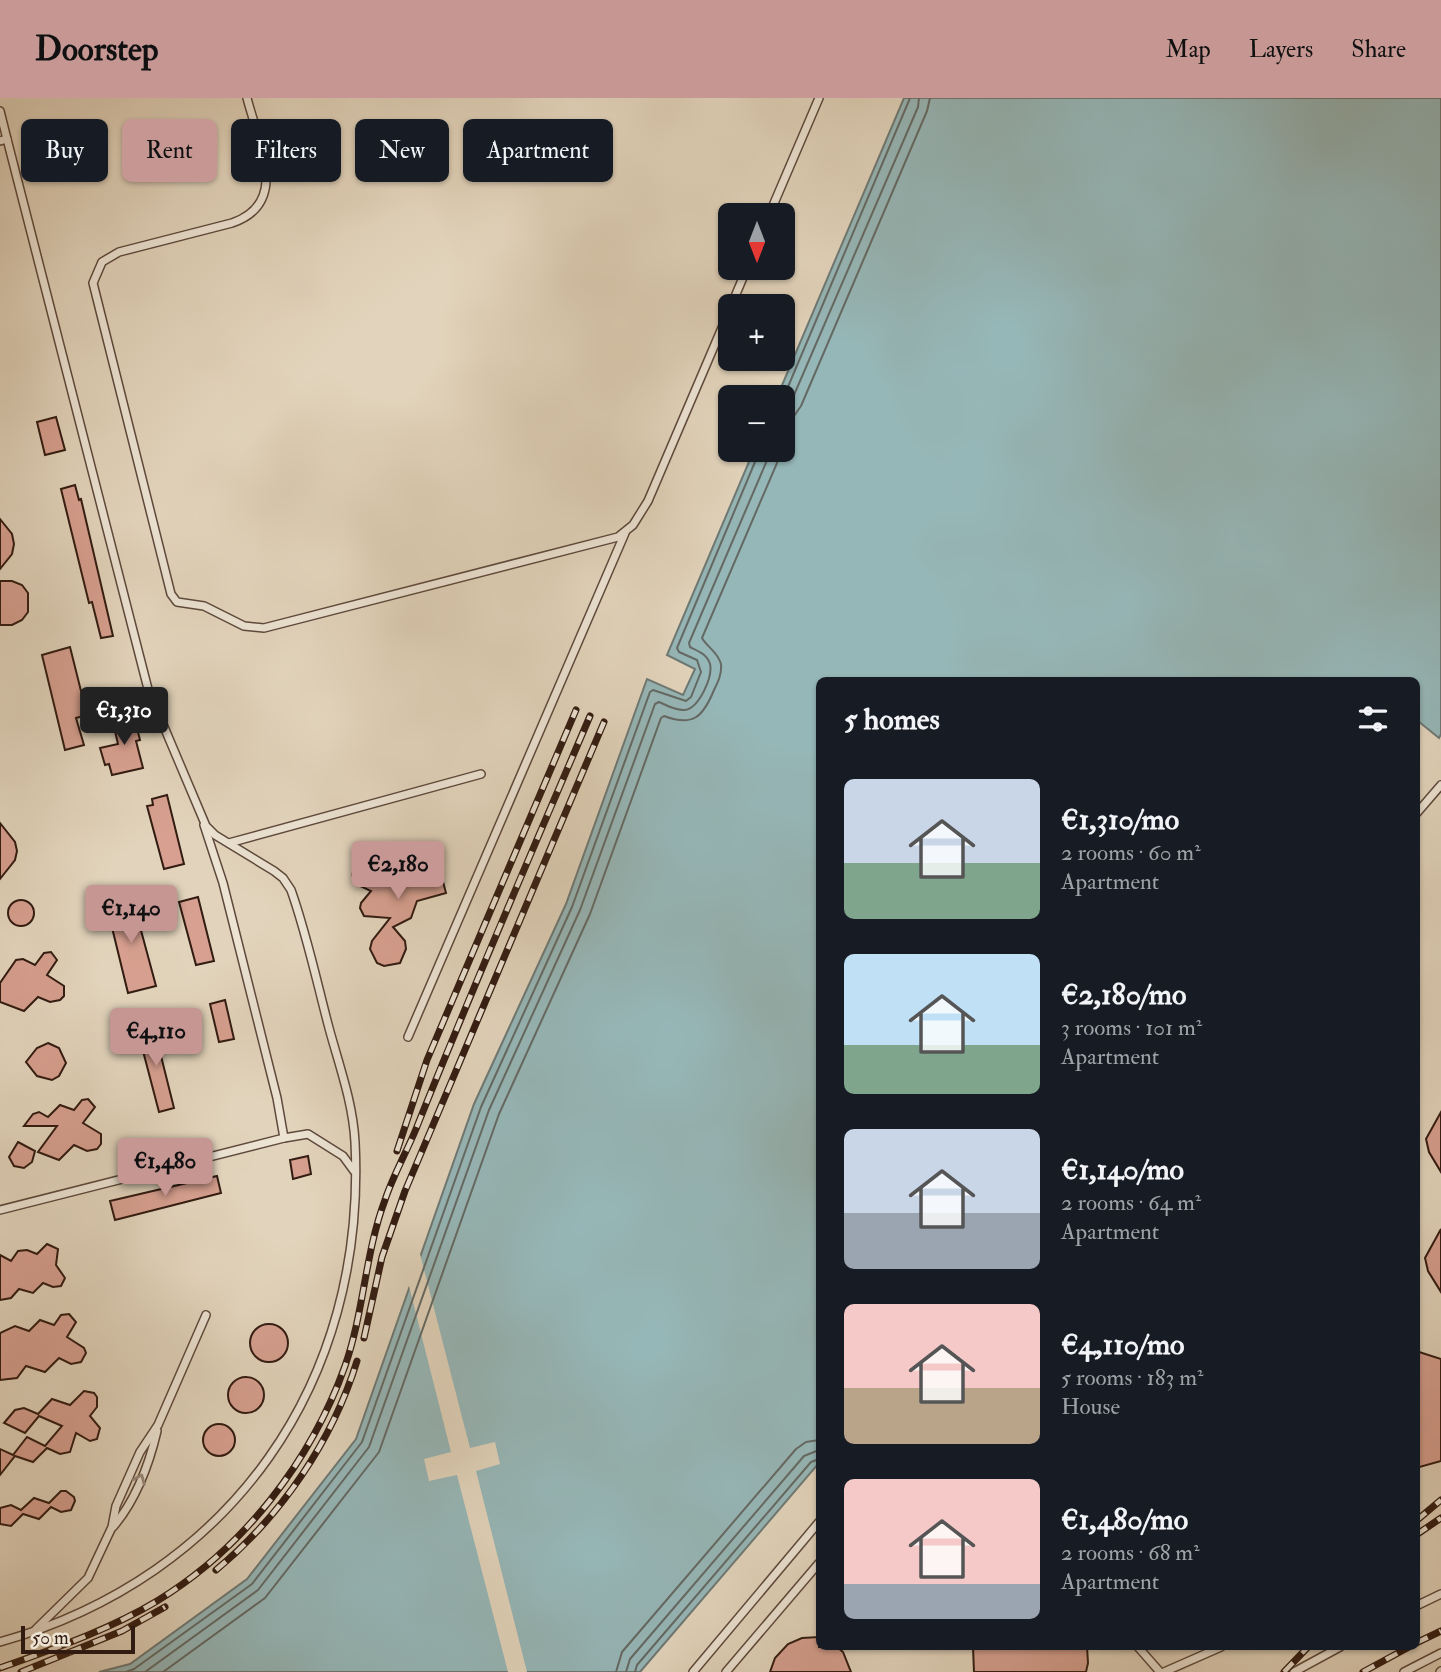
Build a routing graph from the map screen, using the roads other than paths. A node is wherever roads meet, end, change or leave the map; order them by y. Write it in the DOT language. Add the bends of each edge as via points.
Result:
graph roads {
  1 [pos="247,98"];
  2 [pos="819,98"];
  3 [pos="0,111"];
  4 [pos="4,140"];
  5 [pos="774,203"];
  6 [pos="718,335"];
  7 [pos="625,533"];
  8 [pos="481,774"];
  9 [pos="1441,785"];
  10 [pos="1420,809"];
  11 [pos="201,814"];
  12 [pos="229,843"];
  13 [pos="408,1037"];
  14 [pos="284,1138"];
  15 [pos="355,1171"];
  16 [pos="0,1210"];
  17 [pos="206,1315"];
  18 [pos="816,1526"];
  19 [pos="816,1567"];
  20 [pos="1441,1594"];
  21 [pos="1420,1604"];
  22 [pos="31,1633"];
  23 [pos="0,1642"];
  24 [pos="1141,1650"];
  25 [pos="1214,1650"];
  26 [pos="1334,1650"];
  27 [pos="1441,1653"];
  28 [pos="693,1672"];
  29 [pos="726,1672"];
  30 [pos="1162,1672"];
  31 [pos="1294,1672"];
  32 [pos="1404,1672"];
  1 -- 7 [label="lane" via="267,182 259,207 232,223 119,252 102,262 93,283 174,601 204,607 244,626 264,628"];
  2 -- 5 [label="lane"];
  3 -- 4 [label="lane"];
  4 -- 11 [label="lane" via="148,690"];
  6 -- 7 [label="lane" via="648,501"];
  7 -- 13 [label="lane"];
  8 -- 12 [label="lane"];
  9 -- 10 [label="lane"];
  11 -- 12 [label="lane" via="215,835"];
  11 -- 14 [label="lane" via="223,883"];
  12 -- 15 [label="lane" via="274,871 291,890 352,1116"];
  14 -- 15 [label="lane" via="309,1134 343,1156"];
  14 -- 16 [label="lane"];
  15 -- 22 [label="lane" via="349,1257 336,1317 316,1375 263,1466 209,1528 151,1575 95,1608"];
  17 -- 22 [label="lane" via="127,1510 112,1527 89,1578"];
  18 -- 28 [label="lane"];
  19 -- 29 [label="lane"];
  20 -- 21 [label="lane"];
  22 -- 23 [label="lane"];
  24 -- 30 [label="lane"];
  25 -- 30 [label="lane"];
  26 -- 31 [label="lane"];
  27 -- 32 [label="lane"];
}
